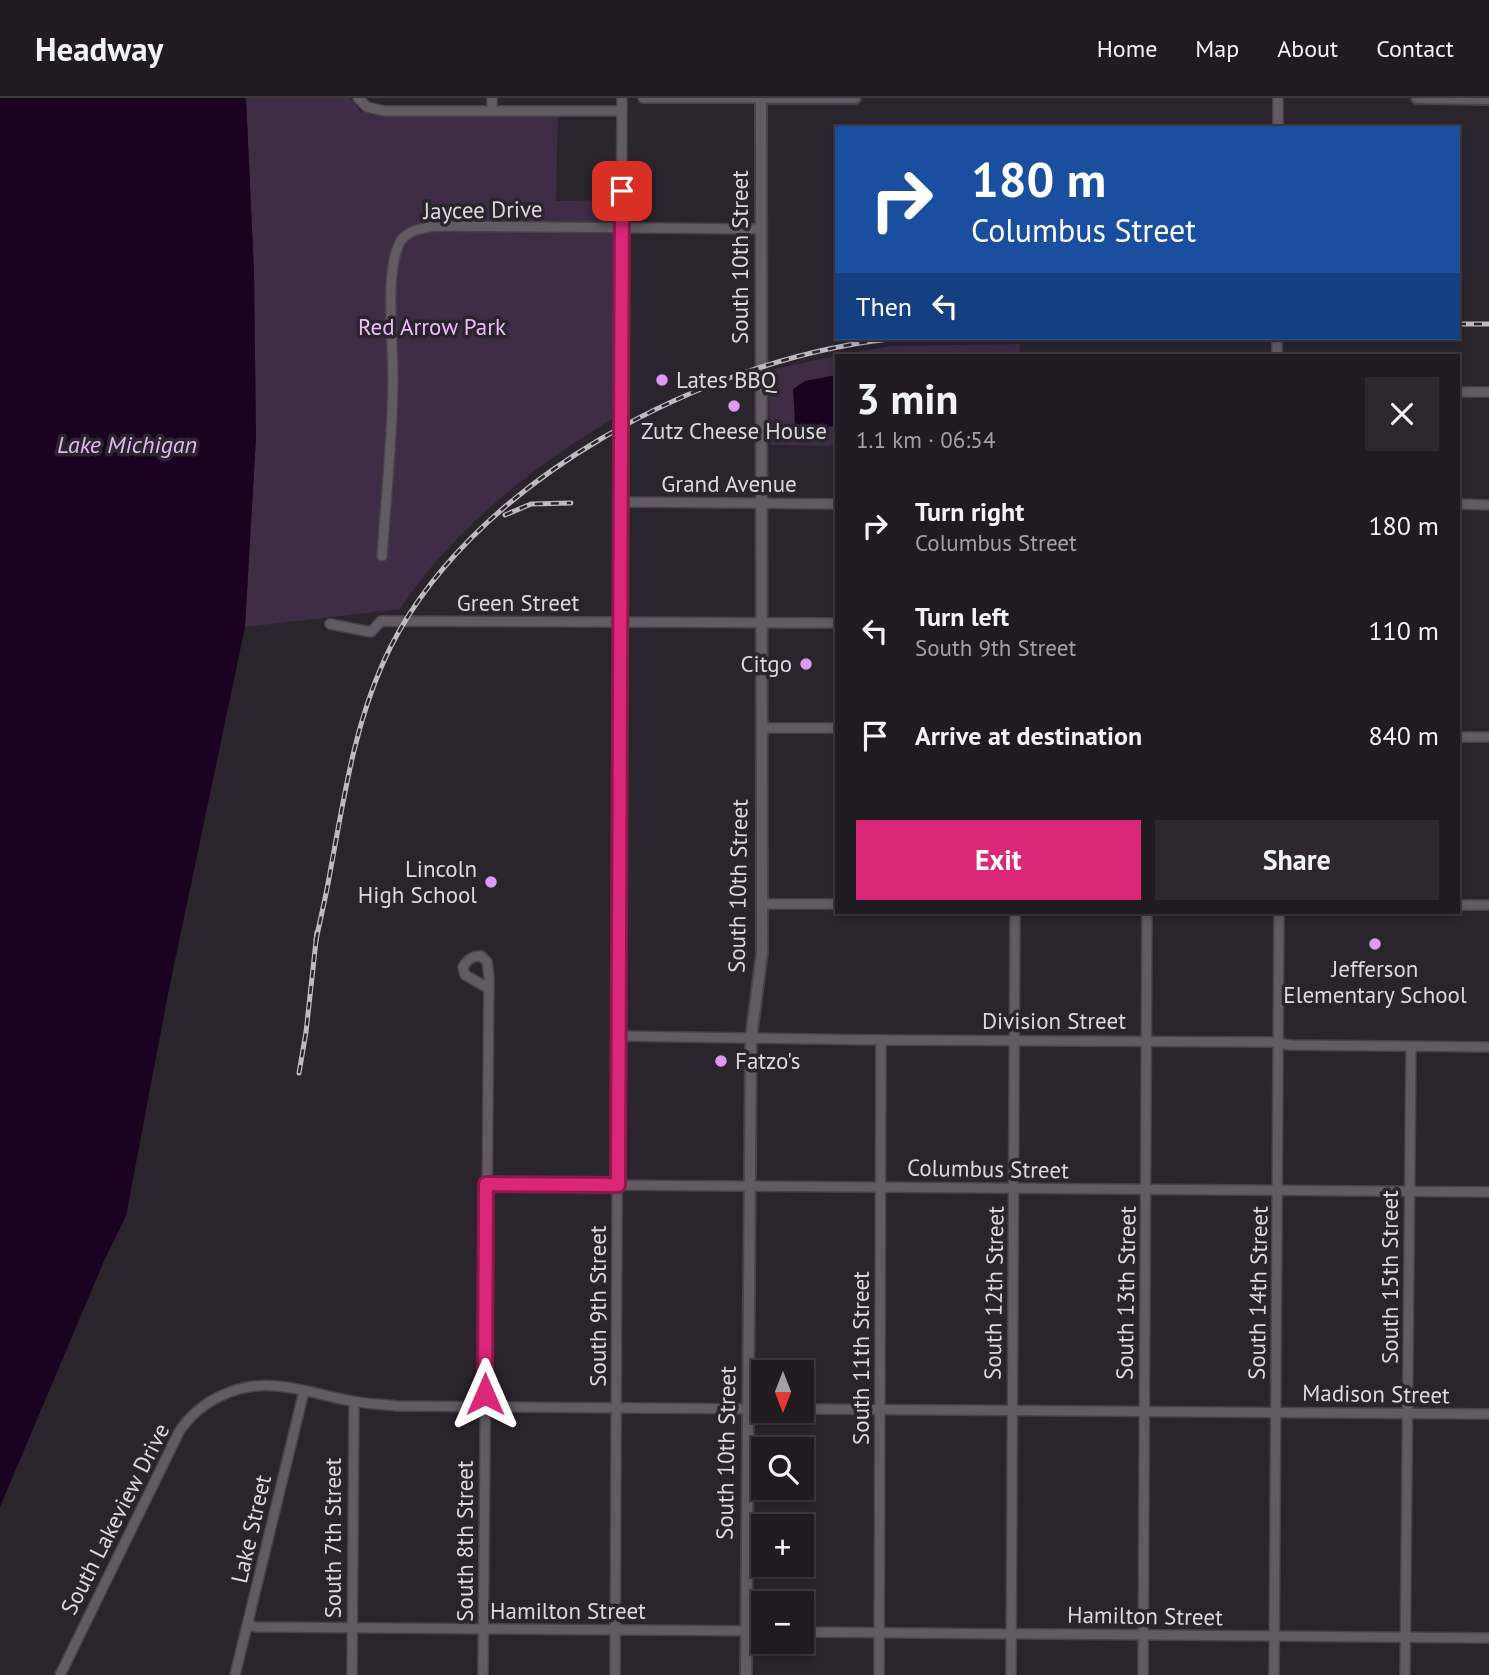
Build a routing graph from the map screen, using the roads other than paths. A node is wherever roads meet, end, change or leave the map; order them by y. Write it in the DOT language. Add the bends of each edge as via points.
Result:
graph roads {
  1 [pos="492,98"];
  2 [pos="622,98"];
  3 [pos="643,98"];
  4 [pos="761,98"];
  5 [pos="855,98"];
  6 [pos="1278,98"];
  7 [pos="1417,98"];
  8 [pos="360,99"];
  9 [pos="1489,99"];
  10 [pos="492,111"];
  11 [pos="622,111"];
  12 [pos="1278,126"];
  13 [pos="623,229"];
  14 [pos="761,229"];
  15 [pos="1460,392"];
  16 [pos="1489,392"];
  17 [pos="621,502"];
  18 [pos="761,503"];
  19 [pos="835,503"];
  20 [pos="1460,504"];
  21 [pos="1489,505"];
  22 [pos="382,556"];
  23 [pos="762,622"];
  24 [pos="620,623"];
  25 [pos="835,623"];
  26 [pos="330,624"];
  27 [pos="762,728"];
  28 [pos="835,728"];
  29 [pos="1460,737"];
  30 [pos="1489,737"];
  31 [pos="762,904"];
  32 [pos="835,904"];
  33 [pos="1460,905"];
  34 [pos="1489,905"];
  35 [pos="1014,914"];
  36 [pos="1147,914"];
  37 [pos="1279,914"];
  38 [pos="488,988"];
  39 [pos="619,1036"];
  40 [pos="751,1038"];
  41 [pos="881,1040"];
  42 [pos="1014,1040"];
  43 [pos="1147,1041"];
  44 [pos="1279,1043"];
  45 [pos="1411,1046"];
  46 [pos="1489,1047"];
  47 [pos="486,1184"];
  48 [pos="618,1185"];
  49 [pos="749,1186"];
  50 [pos="881,1187"];
  51 [pos="1014,1188"];
  52 [pos="1146,1189"];
  53 [pos="1278,1190"];
  54 [pos="1410,1192"];
  55 [pos="1489,1192"];
  56 [pos="304,1391"];
  57 [pos="354,1402"];
  58 [pos="485,1407"];
  59 [pos="616,1408"];
  60 [pos="748,1408"];
  61 [pos="751,1408"];
  62 [pos="814,1409"];
  63 [pos="880,1410"];
  64 [pos="1012,1410"];
  65 [pos="1144,1412"];
  66 [pos="1276,1413"];
  67 [pos="1409,1414"];
  68 [pos="1489,1414"];
  69 [pos="248,1625"];
  70 [pos="353,1628"];
  71 [pos="483,1630"];
  72 [pos="615,1631"];
  73 [pos="746,1631"];
  74 [pos="751,1631"];
  75 [pos="814,1632"];
  76 [pos="879,1632"];
  77 [pos="1011,1634"];
  78 [pos="1144,1635"];
  79 [pos="1274,1636"];
  80 [pos="1405,1638"];
  81 [pos="1489,1638"];
  82 [pos="60,1675"];
  83 [pos="235,1675"];
  84 [pos="352,1675"];
  85 [pos="483,1675"];
  86 [pos="615,1675"];
  87 [pos="746,1675"];
  88 [pos="879,1675"];
  89 [pos="1011,1675"];
  90 [pos="1143,1675"];
  91 [pos="1274,1675"];
  92 [pos="1405,1675"];
  1 -- 10 [label="street"];
  2 -- 11 [label="street, South 9th Street"];
  3 -- 4 [label="street"];
  4 -- 5 [label="street"];
  4 -- 14 [label="street, South 10th Street"];
  6 -- 12 [label="street"];
  7 -- 9 [label="street"];
  8 -- 10 [label="street" via="367,107 384,111"];
  10 -- 11 [label="street"];
  11 -- 13 [label="street, South 9th Street"];
  13 -- 14 [label="street, Jaycee Drive"];
  13 -- 17 [label="street, South 9th Street"];
  13 -- 22 [label="street, Jaycee Drive" via="436,226 413,230 401,241 394,257 392,286 393,384"];
  14 -- 18 [label="street, South 10th Street"];
  15 -- 16 [label="street"];
  17 -- 18 [label="street, Grand Avenue"];
  17 -- 24 [label="street, South 9th Street"];
  18 -- 19 [label="street, Grand Avenue"];
  18 -- 23 [label="street, South 10th Street"];
  20 -- 21 [label="street"];
  23 -- 24 [label="street, Green Street"];
  23 -- 25 [label="street, Green Street"];
  23 -- 27 [label="street, South 10th Street"];
  24 -- 26 [label="street, Green Street" via="381,621 371,632"];
  24 -- 39 [label="street, South 9th Street"];
  27 -- 28 [label="street"];
  27 -- 31 [label="street, South 10th Street"];
  29 -- 30 [label="street"];
  31 -- 32 [label="street"];
  31 -- 40 [label="street, South 10th Street" via="762,953"];
  33 -- 34 [label="street"];
  35 -- 42 [label="street, South 12th Street"];
  36 -- 43 [label="street, South 13th Street"];
  37 -- 44 [label="street, South 14th Street"];
  38 -- 47 [label="street, South 8th Street"];
  39 -- 40 [label="street, Division Street"];
  39 -- 48 [label="street, South 9th Street"];
  40 -- 41 [label="street, Division Street"];
  40 -- 49 [label="street, South 10th Street"];
  41 -- 42 [label="street, Division Street"];
  41 -- 50 [label="street, South 11th Street"];
  42 -- 43 [label="street, Division Street"];
  42 -- 51 [label="street, South 12th Street"];
  43 -- 44 [label="street, Division Street"];
  43 -- 52 [label="street, South 13th Street"];
  44 -- 45 [label="street, Division Street"];
  44 -- 53 [label="street, South 14th Street"];
  45 -- 46 [label="street, Division Street"];
  45 -- 54 [label="street, South 15th Street"];
  47 -- 48 [label="street, Columbus Street"];
  47 -- 58 [label="street, South 8th Street"];
  48 -- 49 [label="street, Columbus Street"];
  48 -- 59 [label="street, South 9th Street"];
  49 -- 50 [label="street, Columbus Street"];
  49 -- 60 [label="street, South 10th Street"];
  50 -- 51 [label="street, Columbus Street"];
  50 -- 63 [label="street, South 11th Street"];
  51 -- 52 [label="street, Columbus Street"];
  51 -- 64 [label="street, South 12th Street"];
  52 -- 53 [label="street, Columbus Street"];
  52 -- 65 [label="street, South 13th Street"];
  53 -- 54 [label="street, Columbus Street"];
  53 -- 66 [label="street, South 14th Street"];
  54 -- 55 [label="street, Columbus Street"];
  54 -- 67 [label="street, South 15th Street"];
  56 -- 57 [label="street"];
  56 -- 69 [label="street, Lake Street"];
  56 -- 82 [label="street, South Lakeview Drive" via="273,1385 240,1388 209,1402 185,1423"];
  57 -- 58 [label="street"];
  57 -- 70 [label="street, South 7th Street"];
  58 -- 59 [label="street"];
  58 -- 71 [label="street, South 8th Street"];
  59 -- 60 [label="street"];
  59 -- 72 [label="street, South 9th Street"];
  60 -- 61 [label="street"];
  60 -- 73 [label="street, South 10th Street"];
  62 -- 63 [label="street, Madison Street"];
  63 -- 64 [label="street, Madison Street"];
  63 -- 76 [label="street, South 11th Street"];
  64 -- 65 [label="street, Madison Street"];
  64 -- 77 [label="street, South 12th Street"];
  65 -- 66 [label="street, Madison Street"];
  65 -- 78 [label="street, South 13th Street"];
  66 -- 67 [label="street, Madison Street"];
  66 -- 79 [label="street, South 14th Street"];
  67 -- 68 [label="street, Madison Street"];
  67 -- 80 [label="street, South 15th Street"];
  69 -- 70 [label="street, Hamilton Street"];
  69 -- 83 [label="street, Lake Street"];
  70 -- 71 [label="street, Hamilton Street"];
  70 -- 84 [label="street, South 7th Street"];
  71 -- 72 [label="street, Hamilton Street"];
  71 -- 85 [label="street, South 8th Street"];
  72 -- 73 [label="street, Hamilton Street"];
  72 -- 86 [label="street, South 9th Street"];
  73 -- 74 [label="street, Hamilton Street"];
  73 -- 87 [label="street, South 10th Street"];
  75 -- 76 [label="street, Hamilton Street"];
  76 -- 77 [label="street, Hamilton Street"];
  76 -- 88 [label="street, South 11th Street"];
  77 -- 78 [label="street, Hamilton Street"];
  77 -- 89 [label="street, South 12th Street"];
  78 -- 79 [label="street, Hamilton Street"];
  78 -- 90 [label="street, South 13th Street"];
  79 -- 80 [label="street, Hamilton Street"];
  79 -- 91 [label="street, South 14th Street"];
  80 -- 81 [label="street, Hamilton Street"];
  80 -- 92 [label="street, South 15th Street"];
}
